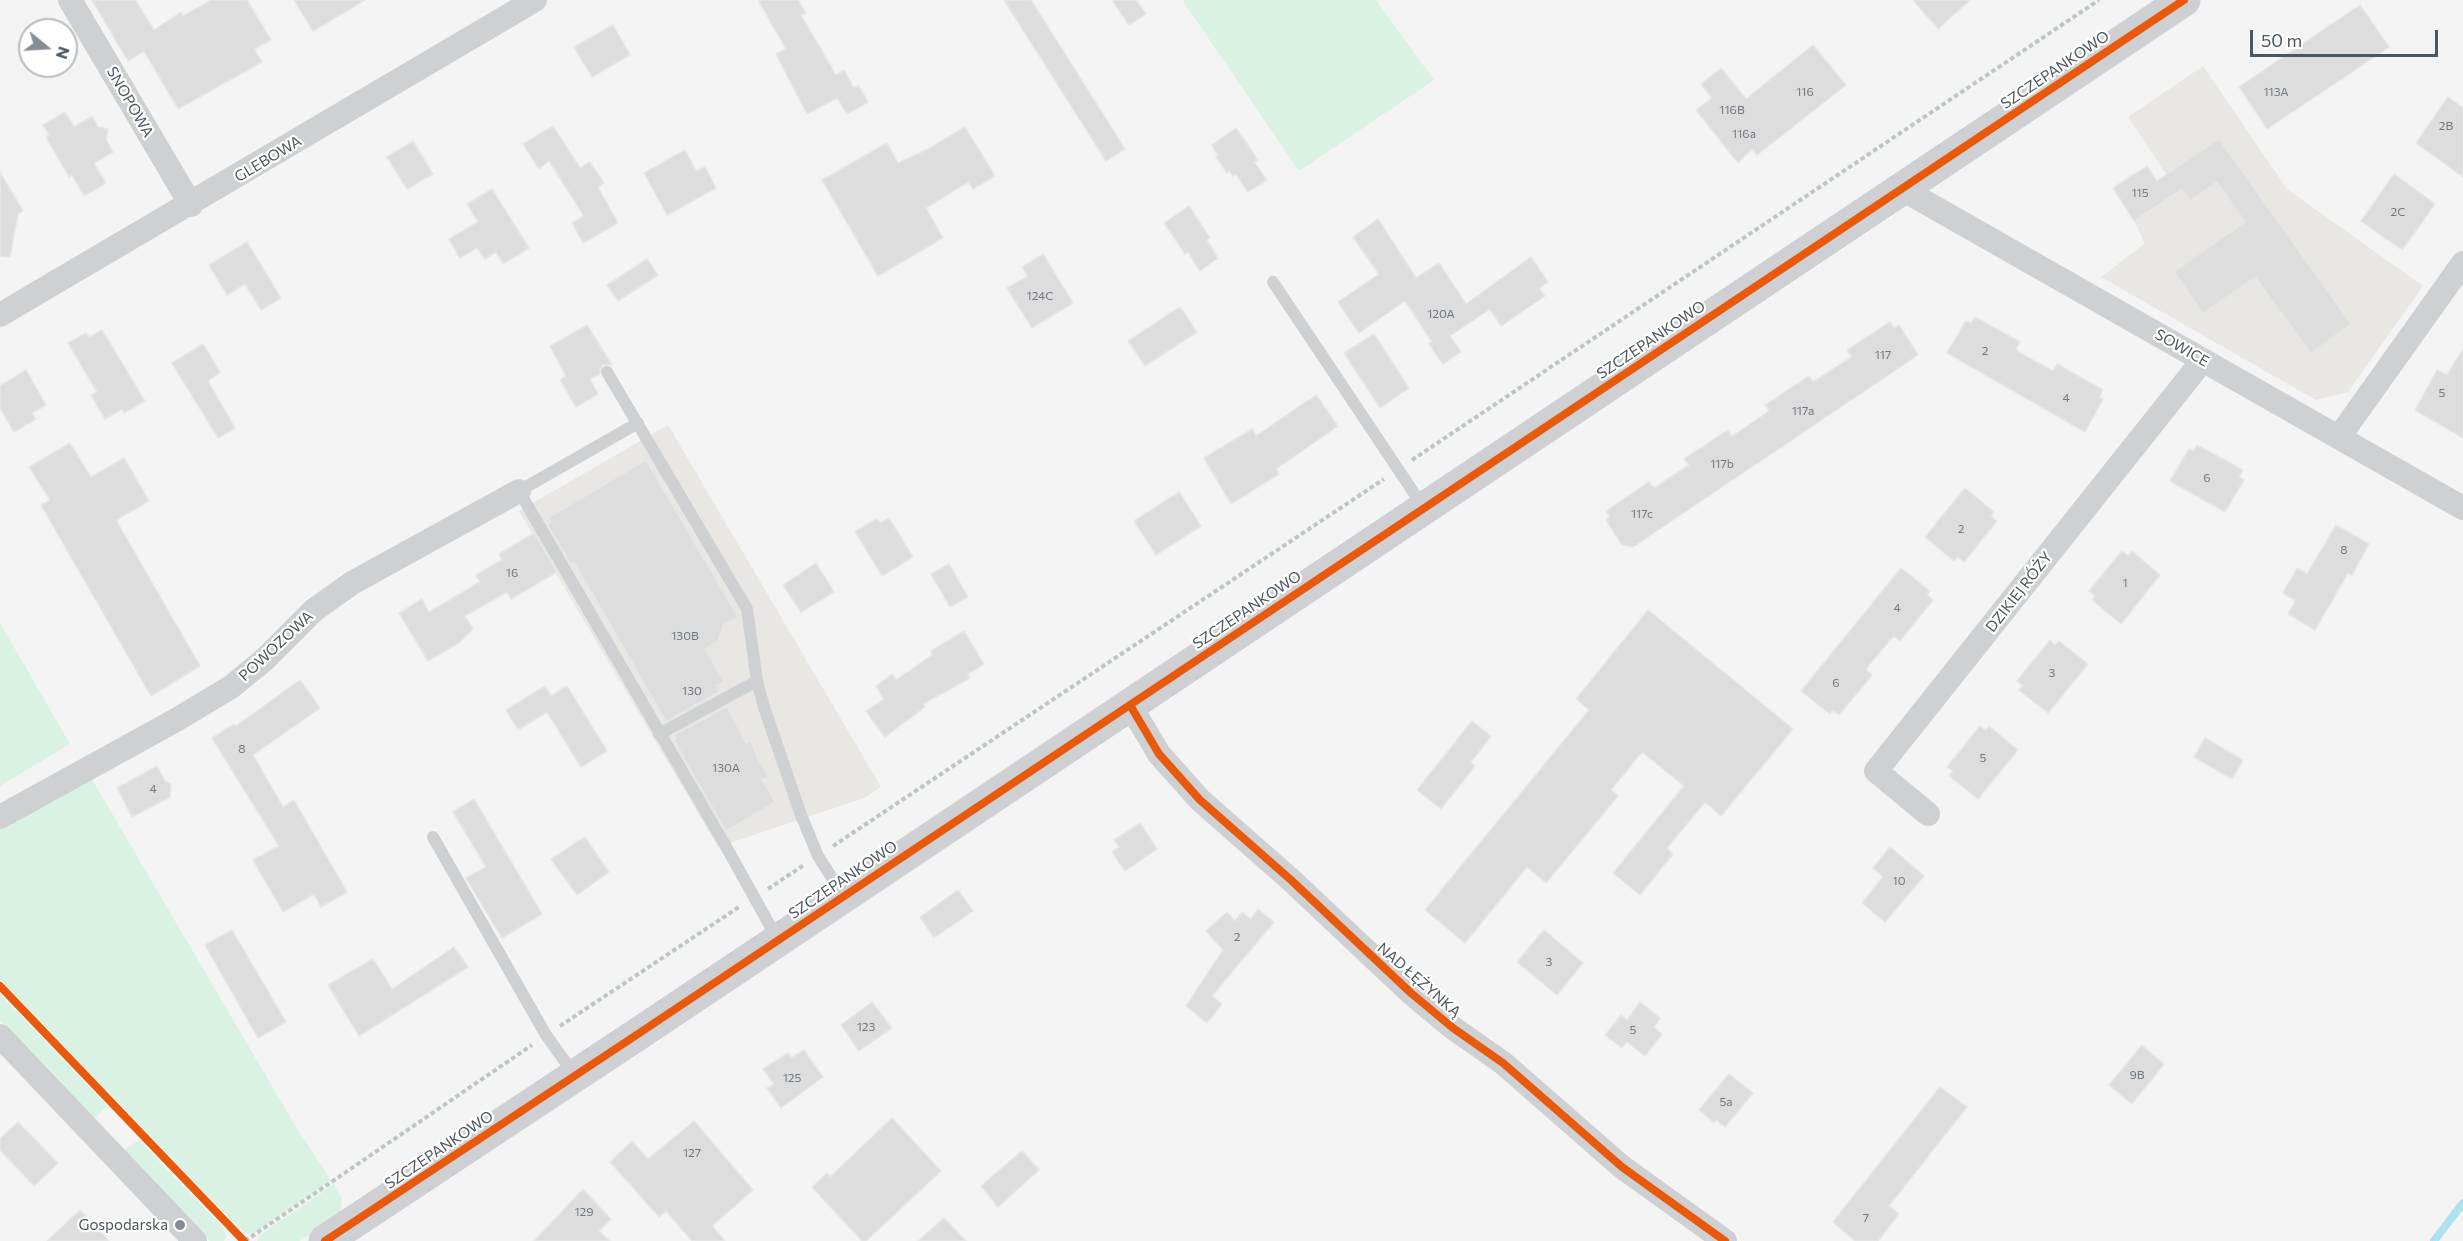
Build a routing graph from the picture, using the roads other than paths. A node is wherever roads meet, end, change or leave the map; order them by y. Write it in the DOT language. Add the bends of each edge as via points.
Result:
graph roads {
  1 [pos="70,0"];
  2 [pos="535,0"];
  3 [pos="2184,0"];
  4 [pos="1902,189"];
  5 [pos="191,205"];
  6 [pos="2463,263"];
  7 [pos="1273,282"];
  8 [pos="0,315"];
  9 [pos="2203,360"];
  10 [pos="607,372"];
  11 [pos="638,423"];
  12 [pos="2339,437"];
  13 [pos="519,491"];
  14 [pos="1424,508"];
  15 [pos="2463,508"];
  16 [pos="757,681"];
  17 [pos="1130,705"];
  18 [pos="659,734"];
  19 [pos="1928,814"];
  20 [pos="0,817"];
  21 [pos="433,837"];
  22 [pos="844,896"];
  23 [pos="778,940"];
  24 [pos="0,1036"];
  25 [pos="575,1075"];
  26 [pos="195,1241"];
  27 [pos="325,1241"];
  28 [pos="1725,1241"];
  1 -- 5 [label="street, SNOPOWA"];
  2 -- 5 [label="street, GLEBOWA"];
  3 -- 4 [label="street, SZCZEPANKOWO"];
  4 -- 9 [label="street, SOWICE"];
  4 -- 14 [label="street, SZCZEPANKOWO"];
  5 -- 8 [label="street, GLEBOWA"];
  6 -- 12 [label="street"];
  7 -- 14 [label="lane"];
  9 -- 12 [label="street, SOWICE"];
  9 -- 19 [label="street, DZIKIEJ RÓŻY" via="1876,771"];
  10 -- 11 [label="lane"];
  11 -- 13 [label="lane"];
  11 -- 16 [label="lane" via="747,609"];
  12 -- 15 [label="street, SOWICE"];
  13 -- 18 [label="lane"];
  13 -- 20 [label="street, POWOZOWA" via="352,583 314,610 231,687"];
  14 -- 17 [label="street, SZCZEPANKOWO"];
  16 -- 18 [label="lane"];
  16 -- 22 [label="lane" via="801,815 818,856"];
  17 -- 22 [label="street, SZCZEPANKOWO"];
  17 -- 28 [label="street, NAD ŁĘŻYNKĄ" via="1159,753 1200,800 1411,993 1503,1063 1623,1167"];
  18 -- 23 [label="lane"];
  21 -- 25 [label="lane" via="546,1035"];
  22 -- 23 [label="street, SZCZEPANKOWO"];
  23 -- 25 [label="street, SZCZEPANKOWO"];
  24 -- 26 [label="street"];
  25 -- 27 [label="street, SZCZEPANKOWO"];
}
